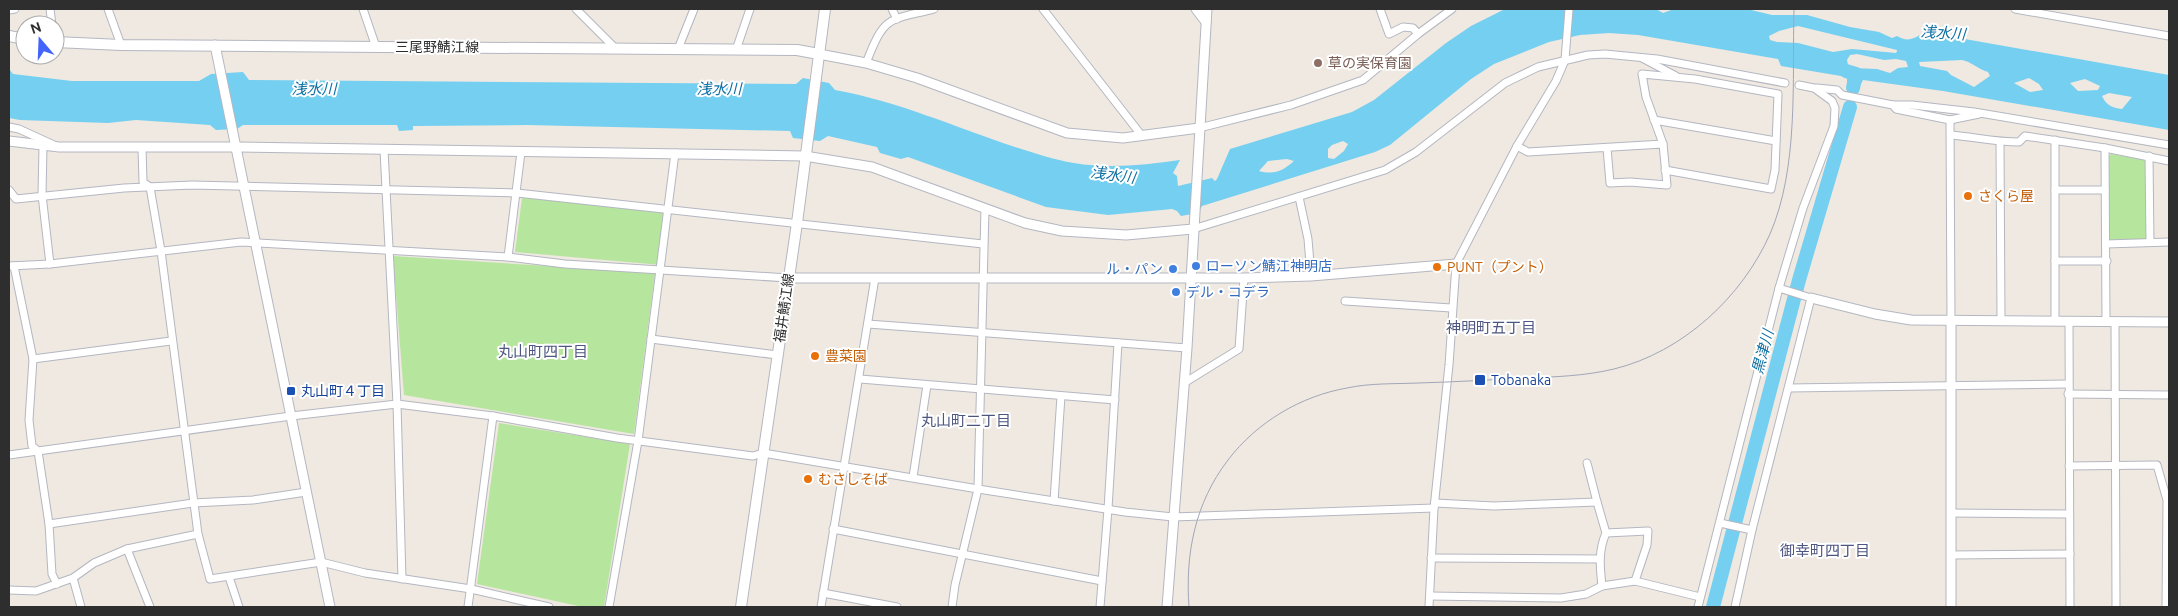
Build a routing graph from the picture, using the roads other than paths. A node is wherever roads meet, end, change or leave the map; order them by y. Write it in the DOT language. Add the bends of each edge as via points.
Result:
graph roads {
  1 [pos="15,9"];
  2 [pos="108,9"];
  3 [pos="363,9"];
  4 [pos="576,9"];
  5 [pos="694,9"];
  6 [pos="750,9"];
  7 [pos="825,9"];
  8 [pos="892,9"];
  9 [pos="934,9"];
  10 [pos="1043,9"];
  11 [pos="1196,9"];
  12 [pos="1206,9"];
  13 [pos="1380,9"];
  14 [pos="1452,9"];
  15 [pos="1569,9"];
  16 [pos="2015,9"];
  17 [pos="9,10"];
  18 [pos="897,19"];
  19 [pos="1206,22"];
  20 [pos="1418,34"];
  21 [pos="2169,36"];
  22 [pos="65,42"];
  23 [pos="121,45"];
  24 [pos="215,45"];
  25 [pos="376,47"];
  26 [pos="616,49"];
  27 [pos="678,49"];
  28 [pos="736,50"];
  29 [pos="819,54"];
  30 [pos="1640,56"];
  31 [pos="1565,60"];
  32 [pos="866,63"];
  33 [pos="1677,77"];
  34 [pos="1785,83"];
  35 [pos="1799,85"];
  36 [pos="1814,88"];
  37 [pos="1892,105"];
  38 [pos="1983,114"];
  39 [pos="1654,120"];
  40 [pos="1950,120"];
  41 [pos="9,127"];
  42 [pos="1198,132"];
  43 [pos="1951,135"];
  44 [pos="1142,136"];
  45 [pos="2055,140"];
  46 [pos="9,141"];
  47 [pos="1776,141"];
  48 [pos="2000,142"];
  49 [pos="1663,144"];
  50 [pos="2169,145"];
  51 [pos="43,146"];
  52 [pos="1517,146"];
  53 [pos="59,147"];
  54 [pos="142,148"];
  55 [pos="237,148"];
  56 [pos="1607,148"];
  57 [pos="2105,148"];
  58 [pos="384,150"];
  59 [pos="521,152"];
  60 [pos="675,153"];
  61 [pos="805,156"];
  62 [pos="2149,156"];
  63 [pos="2169,161"];
  64 [pos="1665,170"];
  65 [pos="245,185"];
  66 [pos="150,187"];
  67 [pos="9,190"];
  68 [pos="385,190"];
  69 [pos="2055,190"];
  70 [pos="2105,190"];
  71 [pos="517,193"];
  72 [pos="42,195"];
  73 [pos="1299,197"];
  74 [pos="669,208"];
  75 [pos="985,208"];
  76 [pos="797,223"];
  77 [pos="1193,229"];
  78 [pos="2150,242"];
  79 [pos="2169,242"];
  80 [pos="256,243"];
  81 [pos="983,244"];
  82 [pos="2106,244"];
  83 [pos="161,252"];
  84 [pos="389,252"];
  85 [pos="508,257"];
  86 [pos="2107,261"];
  87 [pos="2054,262"];
  88 [pos="50,264"];
  89 [pos="1456,264"];
  90 [pos="11,266"];
  91 [pos="661,269"];
  92 [pos="1311,276"];
  93 [pos="983,277"];
  94 [pos="1191,277"];
  95 [pos="788,278"];
  96 [pos="875,278"];
  97 [pos="1244,278"];
  98 [pos="1779,288"];
  99 [pos="1811,298"];
  100 [pos="1345,301"];
  101 [pos="1451,308"];
  102 [pos="1951,321"];
  103 [pos="2001,321"];
  104 [pos="2054,321"];
  105 [pos="2069,322"];
  106 [pos="2111,322"];
  107 [pos="2169,322"];
  108 [pos="868,324"];
  109 [pos="982,332"];
  110 [pos="651,339"];
  111 [pos="171,341"];
  112 [pos="1118,343"];
  113 [pos="1187,348"];
  114 [pos="777,355"];
  115 [pos="33,359"];
  116 [pos="860,379"];
  117 [pos="1184,383"];
  118 [pos="1951,384"];
  119 [pos="2068,384"];
  120 [pos="927,385"];
  121 [pos="1789,388"];
  122 [pos="980,389"];
  123 [pos="2068,394"];
  124 [pos="2116,394"];
  125 [pos="2169,395"];
  126 [pos="1061,396"];
  127 [pos="1115,400"];
  128 [pos="398,404"];
  129 [pos="291,416"];
  130 [pos="493,416"];
  131 [pos="184,432"];
  132 [pos="638,441"];
  133 [pos="38,451"];
  134 [pos="763,452"];
  135 [pos="9,455"];
  136 [pos="1587,463"];
  137 [pos="2116,465"];
  138 [pos="845,466"];
  139 [pos="2069,466"];
  140 [pos="913,477"];
  141 [pos="978,489"];
  142 [pos="306,492"];
  143 [pos="1054,501"];
  144 [pos="1597,502"];
  145 [pos="193,503"];
  146 [pos="1434,506"];
  147 [pos="1108,510"];
  148 [pos="1951,513"];
  149 [pos="2069,514"];
  150 [pos="1173,517"];
  151 [pos="2168,520"];
  152 [pos="1720,523"];
  153 [pos="49,524"];
  154 [pos="833,529"];
  155 [pos="1752,530"];
  156 [pos="1606,533"];
  157 [pos="198,534"];
  158 [pos="127,549"];
  159 [pos="963,554"];
  160 [pos="1951,554"];
  161 [pos="2070,554"];
  162 [pos="1431,558"];
  163 [pos="1600,559"];
  164 [pos="321,562"];
  165 [pos="229,577"];
  166 [pos="73,578"];
  167 [pos="402,579"];
  168 [pos="1102,581"];
  169 [pos="1635,581"];
  170 [pos="57,584"];
  171 [pos="1602,586"];
  172 [pos="470,588"];
  173 [pos="9,590"];
  174 [pos="823,593"];
  175 [pos="1430,596"];
  176 [pos="1700,597"];
  177 [pos="81,607"];
  178 [pos="150,607"];
  179 [pos="239,607"];
  180 [pos="330,607"];
  181 [pos="468,607"];
  182 [pos="548,607"];
  183 [pos="609,607"];
  184 [pos="741,607"];
  185 [pos="821,607"];
  186 [pos="897,607"];
  187 [pos="952,607"];
  188 [pos="1100,607"];
  189 [pos="1167,607"];
  190 [pos="1429,607"];
  191 [pos="1698,607"];
  192 [pos="1735,607"];
  193 [pos="1951,607"];
  194 [pos="2070,607"];
  195 [pos="2116,607"];
  196 [pos="2166,607"];
  1 -- 17 [label="street"];
  2 -- 23 [label="street"];
  3 -- 25 [label="street"];
  4 -- 26 [label="street"];
  5 -- 27 [label="street"];
  6 -- 28 [label="street"];
  7 -- 29 [label="main road, 福井鯖江線"];
  8 -- 18 [label="street"];
  9 -- 18 [label="street"];
  10 -- 44 [label="street"];
  11 -- 19 [label="street"];
  12 -- 19 [label="street"];
  13 -- 20 [label="street" via="1389,34 1403,27 1413,28"];
  14 -- 20 [label="street"];
  15 -- 31 [label="street"];
  16 -- 21 [label="street"];
  18 -- 32 [label="street" via="887,24"];
  19 -- 42 [label="street"];
  20 -- 42 [label="street" via="1372,73 1349,86"];
  22 -- 23 [label="main road, 三尾野鯖江線"];
  23 -- 24 [label="main road, 三尾野鯖江線"];
  24 -- 25 [label="main road, 三尾野鯖江線"];
  24 -- 55 [label="street"];
  25 -- 26 [label="main road, 三尾野鯖江線"];
  26 -- 27 [label="main road, 三尾野鯖江線"];
  27 -- 28 [label="main road, 三尾野鯖江線"];
  28 -- 29 [label="main road, 三尾野鯖江線" via="797,50"];
  29 -- 32 [label="street"];
  29 -- 61 [label="main road, 福井鯖江線"];
  30 -- 31 [label="street" via="1595,54"];
  30 -- 33 [label="street"];
  30 -- 34 [label="street"];
  31 -- 52 [label="street" via="1550,93"];
  31 -- 73 [label="street" via="1538,67 1505,83 1393,166"];
  32 -- 44 [label="street" via="1067,132 1123,138"];
  33 -- 39 [label="street" via="1642,74"];
  33 -- 47 [label="street" via="1778,94"];
  35 -- 36 [label="street"];
  36 -- 37 [label="street" via="1837,90 1842,95"];
  36 -- 98 [label="street" via="1832,102 1834,126 1803,208"];
  37 -- 38 [label="street"];
  37 -- 40 [label="street" via="1896,109"];
  38 -- 40 [label="street"];
  38 -- 50 [label="street"];
  39 -- 47 [label="street"];
  39 -- 49 [label="street"];
  40 -- 43 [label="street"];
  41 -- 53 [label="street"];
  42 -- 44 [label="street"];
  42 -- 77 [label="street"];
  43 -- 48 [label="street"];
  43 -- 102 [label="street"];
  45 -- 48 [label="street" via="2025,136 2019,142"];
  45 -- 57 [label="street"];
  45 -- 69 [label="street"];
  46 -- 51 [label="street"];
  47 -- 64 [label="street" via="1771,189"];
  48 -- 103 [label="street"];
  49 -- 56 [label="street"];
  49 -- 64 [label="street"];
  51 -- 53 [label="street"];
  51 -- 72 [label="street"];
  52 -- 56 [label="street" via="1528,152"];
  52 -- 89 [label="street"];
  53 -- 54 [label="street"];
  54 -- 55 [label="street"];
  54 -- 66 [label="street" via="143,182"];
  55 -- 58 [label="street"];
  55 -- 65 [label="street"];
  56 -- 64 [label="street" via="1610,183 1667,185"];
  57 -- 62 [label="street"];
  57 -- 70 [label="street"];
  58 -- 59 [label="street"];
  58 -- 68 [label="street"];
  59 -- 60 [label="street"];
  59 -- 71 [label="street"];
  60 -- 61 [label="street"];
  60 -- 74 [label="street"];
  61 -- 75 [label="street" via="872,167"];
  61 -- 76 [label="main road, 福井鯖江線"];
  62 -- 63 [label="street"];
  62 -- 78 [label="street"];
  65 -- 66 [label="street"];
  65 -- 68 [label="street"];
  65 -- 80 [label="street"];
  66 -- 72 [label="street"];
  66 -- 83 [label="street"];
  67 -- 72 [label="street" via="16,199"];
  68 -- 71 [label="street"];
  68 -- 84 [label="street"];
  69 -- 70 [label="street"];
  69 -- 87 [label="street"];
  70 -- 82 [label="street"];
  71 -- 74 [label="street"];
  71 -- 85 [label="street"];
  72 -- 88 [label="street"];
  73 -- 77 [label="street"];
  73 -- 92 [label="street" via="1308,239"];
  74 -- 76 [label="street"];
  74 -- 91 [label="street"];
  75 -- 77 [label="street" via="1025,223 1062,231 1126,235"];
  75 -- 81 [label="street"];
  76 -- 81 [label="street"];
  76 -- 95 [label="main road, 福井鯖江線"];
  77 -- 94 [label="street"];
  78 -- 79 [label="street"];
  78 -- 82 [label="street"];
  80 -- 83 [label="street"];
  80 -- 84 [label="street"];
  80 -- 129 [label="street"];
  81 -- 93 [label="street"];
  82 -- 86 [label="street"];
  83 -- 88 [label="street"];
  83 -- 111 [label="street"];
  84 -- 85 [label="street"];
  84 -- 128 [label="street"];
  85 -- 91 [label="street"];
  86 -- 87 [label="street"];
  86 -- 106 [label="street"];
  87 -- 104 [label="street"];
  88 -- 90 [label="street"];
  89 -- 92 [label="street"];
  89 -- 101 [label="street"];
  90 -- 115 [label="street"];
  91 -- 95 [label="street"];
  91 -- 110 [label="street"];
  92 -- 97 [label="street"];
  93 -- 94 [label="street"];
  93 -- 96 [label="street"];
  93 -- 109 [label="street"];
  94 -- 97 [label="street"];
  94 -- 113 [label="street"];
  95 -- 96 [label="street"];
  95 -- 114 [label="main road, 福井鯖江線"];
  96 -- 108 [label="street"];
  97 -- 117 [label="street" via="1238,349"];
  98 -- 99 [label="street"];
  98 -- 152 [label="street"];
  99 -- 102 [label="street" via="1911,320"];
  99 -- 121 [label="street"];
  100 -- 101 [label="street"];
  101 -- 146 [label="street" via="1449,366"];
  102 -- 103 [label="street"];
  102 -- 118 [label="street"];
  103 -- 104 [label="street"];
  104 -- 105 [label="street"];
  105 -- 106 [label="street"];
  105 -- 119 [label="street"];
  106 -- 107 [label="street"];
  106 -- 124 [label="street"];
  108 -- 109 [label="street"];
  108 -- 116 [label="street"];
  109 -- 112 [label="street"];
  109 -- 122 [label="street"];
  110 -- 114 [label="street"];
  110 -- 132 [label="street"];
  111 -- 115 [label="street"];
  111 -- 131 [label="street"];
  112 -- 113 [label="street"];
  112 -- 127 [label="street"];
  113 -- 117 [label="street"];
  114 -- 134 [label="main road, 福井鯖江線"];
  115 -- 133 [label="street" via="29,420 32,446"];
  116 -- 120 [label="street"];
  116 -- 138 [label="street"];
  117 -- 150 [label="street"];
  118 -- 119 [label="street"];
  118 -- 121 [label="street"];
  118 -- 148 [label="street"];
  119 -- 123 [label="street"];
  120 -- 122 [label="street"];
  120 -- 140 [label="street"];
  121 -- 155 [label="street"];
  122 -- 126 [label="street"];
  122 -- 141 [label="street"];
  123 -- 124 [label="street"];
  123 -- 139 [label="street"];
  124 -- 125 [label="street"];
  124 -- 137 [label="street"];
  126 -- 127 [label="street"];
  126 -- 143 [label="street"];
  127 -- 147 [label="street"];
  128 -- 129 [label="street"];
  128 -- 130 [label="street"];
  128 -- 167 [label="street"];
  129 -- 131 [label="street"];
  129 -- 142 [label="street"];
  130 -- 132 [label="street"];
  130 -- 172 [label="street"];
  131 -- 133 [label="street"];
  131 -- 145 [label="street"];
  132 -- 134 [label="street" via="752,456"];
  132 -- 183 [label="street"];
  133 -- 135 [label="street"];
  133 -- 153 [label="street"];
  134 -- 138 [label="street"];
  134 -- 184 [label="main road, 福井鯖江線"];
  136 -- 144 [label="street"];
  137 -- 139 [label="street"];
  137 -- 151 [label="street" via="2157,465 2167,500"];
  137 -- 195 [label="street"];
  138 -- 140 [label="street"];
  138 -- 154 [label="street"];
  139 -- 149 [label="street"];
  140 -- 141 [label="street"];
  141 -- 143 [label="street"];
  141 -- 159 [label="street"];
  142 -- 145 [label="street" via="253,500"];
  142 -- 164 [label="street"];
  143 -- 147 [label="street"];
  144 -- 146 [label="street"];
  144 -- 156 [label="street"];
  145 -- 153 [label="street"];
  145 -- 157 [label="street"];
  146 -- 150 [label="street"];
  146 -- 162 [label="street"];
  147 -- 150 [label="street"];
  147 -- 168 [label="street"];
  148 -- 149 [label="street"];
  148 -- 160 [label="street"];
  149 -- 161 [label="street"];
  150 -- 189 [label="street"];
  151 -- 196 [label="street"];
  152 -- 155 [label="street"];
  152 -- 176 [label="street"];
  153 -- 170 [label="street" via="52,574"];
  154 -- 159 [label="street"];
  154 -- 174 [label="street"];
  155 -- 192 [label="street"];
  156 -- 163 [label="street"];
  156 -- 169 [label="street" via="1648,531"];
  157 -- 158 [label="street"];
  157 -- 165 [label="street" via="210,579"];
  158 -- 166 [label="street" via="94,562"];
  158 -- 178 [label="street"];
  159 -- 168 [label="street"];
  159 -- 187 [label="street"];
  160 -- 161 [label="street"];
  160 -- 193 [label="street"];
  161 -- 194 [label="street"];
  162 -- 163 [label="street"];
  162 -- 175 [label="street"];
  163 -- 171 [label="street"];
  164 -- 165 [label="street"];
  164 -- 167 [label="street"];
  164 -- 180 [label="street"];
  165 -- 179 [label="street"];
  166 -- 170 [label="street"];
  166 -- 177 [label="street"];
  167 -- 172 [label="street"];
  168 -- 188 [label="street"];
  169 -- 171 [label="street"];
  169 -- 176 [label="street"];
  170 -- 173 [label="street" via="36,591"];
  171 -- 175 [label="street" via="1586,594 1561,598"];
  172 -- 181 [label="street"];
  172 -- 182 [label="street"];
  174 -- 185 [label="street"];
  174 -- 186 [label="street"];
  175 -- 190 [label="street"];
  176 -- 191 [label="street"];
}
